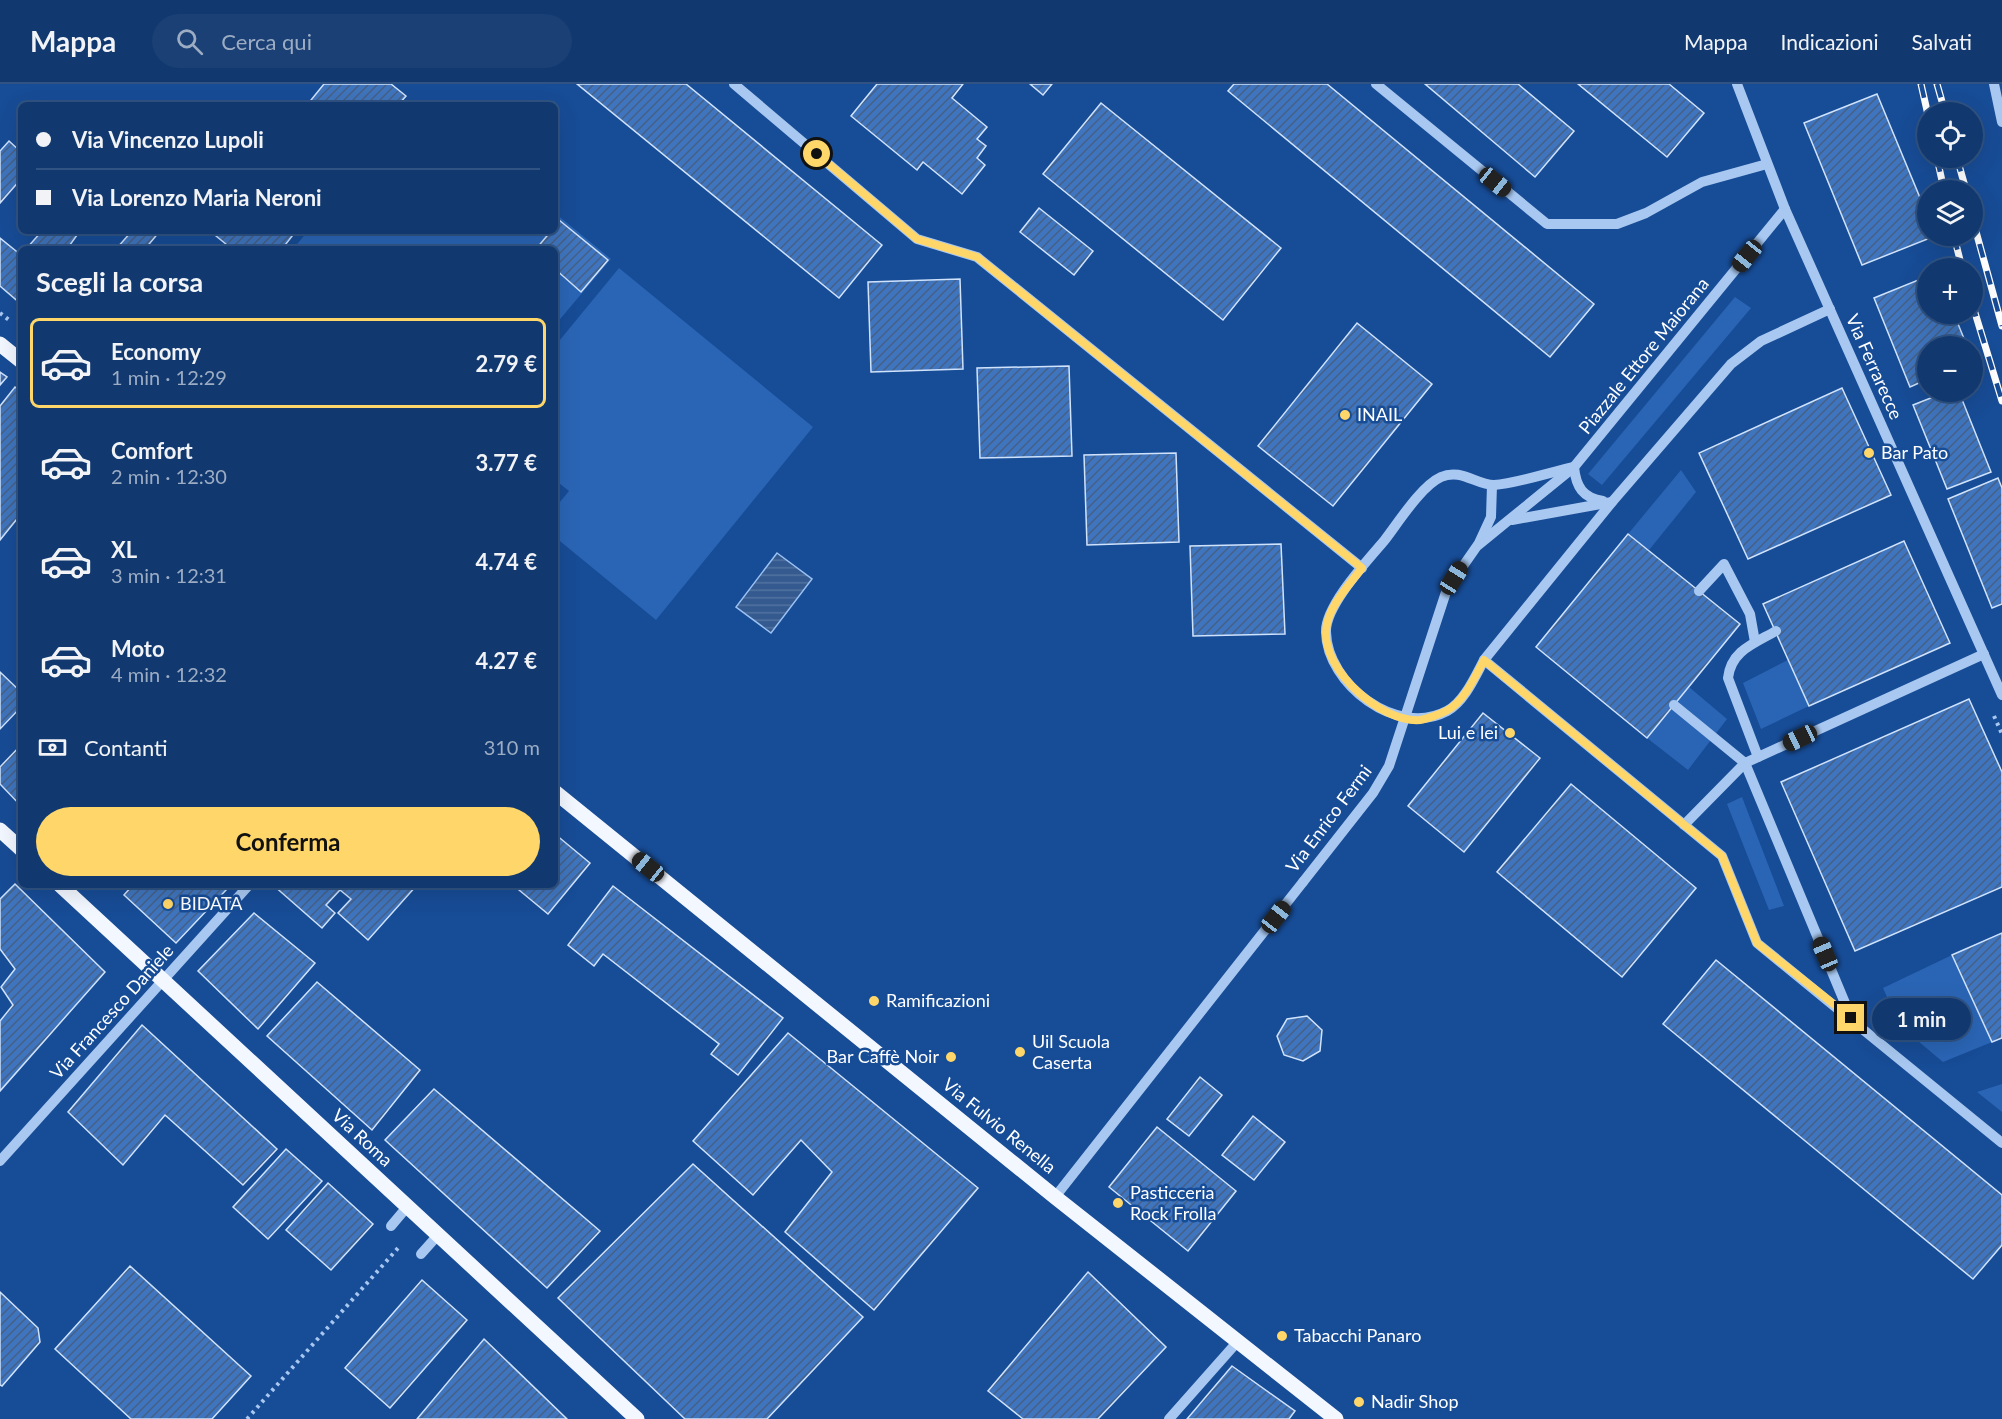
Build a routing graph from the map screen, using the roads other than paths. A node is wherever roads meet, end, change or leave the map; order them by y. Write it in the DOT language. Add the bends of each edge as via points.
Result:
graph roads {
  1 [pos="734,84"];
  2 [pos="1376,84"];
  3 [pos="1737,84"];
  4 [pos="1994,84"];
  5 [pos="2002,122"];
  6 [pos="1767,164"];
  7 [pos="1785,209"];
  8 [pos="1830,309"];
  9 [pos="0,344"];
  10 [pos="18,359"];
  11 [pos="1574,467"];
  12 [pos="1492,485"];
  13 [pos="1612,502"];
  14 [pos="1510,521"];
  15 [pos="1477,546"];
  16 [pos="1362,568"];
  17 [pos="1699,591"];
  18 [pos="1776,631"];
  19 [pos="1755,642"];
  20 [pos="1984,654"];
  21 [pos="1484,660"];
  22 [pos="2002,695"];
  23 [pos="1674,705"];
  24 [pos="1758,757"];
  25 [pos="1745,763"];
  26 [pos="558,794"];
  27 [pos="1684,825"];
  28 [pos="0,830"];
  29 [pos="18,846"];
  30 [pos="63,888"];
  31 [pos="246,888"];
  32 [pos="164,980"];
  33 [pos="1851,1018"];
  34 [pos="2002,1143"];
  35 [pos="0,1161"];
  36 [pos="1055,1197"];
  37 [pos="407,1207"];
  38 [pos="391,1226"];
  39 [pos="438,1235"];
  40 [pos="421,1254"];
  41 [pos="1239,1340"];
  42 [pos="637,1419"];
  43 [pos="1169,1419"];
  44 [pos="1336,1419"];
  1 -- 16 [label="street" via="917,239 977,257"];
  2 -- 6 [label="street" via="1546,224 1617,224 1702,182"];
  3 -- 6 [label="street, Via Ferrarecce"];
  4 -- 5 [label="street"];
  6 -- 7 [label="street, Via Ferrarecce"];
  7 -- 8 [label="street, Via Ferrarecce"];
  7 -- 11 [label="street, Piazzale Ettore Maiorana"];
  8 -- 13 [label="street" via="1761,341 1731,364"];
  8 -- 20 [label="street, Via Ferrarecce"];
  9 -- 10 [label="main road"];
  11 -- 12 [label="street"];
  11 -- 13 [label="street" via="1575,483 1583,493 1592,499"];
  11 -- 14 [label="street, Via Enrico Fermi"];
  12 -- 15 [label="street" via="1491,517"];
  12 -- 16 [label="street" via="1465,474 1442,477 1419,497"];
  13 -- 14 [label="street, Via Enrico Fermi"];
  13 -- 21 [label="street"];
  14 -- 15 [label="street, Via Enrico Fermi"];
  15 -- 36 [label="street, Via Enrico Fermi, bridge" via="1448,589 1389,766 1373,793"];
  16 -- 21 [label="street" via="1333,608 1325,631 1333,664 1361,696 1388,714 1420,720 1448,711 1468,688"];
  17 -- 19 [label="street" via="1724,564 1750,614"];
  18 -- 19 [label="street"];
  19 -- 24 [label="street" via="1739,652 1729,665 1728,678"];
  20 -- 22 [label="street, Via Ferrarecce"];
  20 -- 24 [label="street"];
  21 -- 27 [label="street"];
  23 -- 25 [label="street"];
  24 -- 25 [label="street"];
  25 -- 27 [label="street"];
  25 -- 33 [label="street"];
  26 -- 36 [label="main road, Via Fulvio Renella"];
  27 -- 33 [label="street" via="1722,856 1757,943"];
  28 -- 29 [label="main road"];
  30 -- 32 [label="main road, Via Roma"];
  31 -- 32 [label="street, Via Francesco Daniele"];
  32 -- 35 [label="street, Via Francesco Daniele"];
  32 -- 37 [label="main road, Via Roma"];
  33 -- 34 [label="street"];
  36 -- 41 [label="main road, Via Fulvio Renella"];
  37 -- 38 [label="street"];
  37 -- 39 [label="main road, Via Roma"];
  39 -- 40 [label="street"];
  39 -- 42 [label="main road, Via Roma"];
  41 -- 43 [label="street"];
  41 -- 44 [label="main road, Via Fulvio Renella"];
}
